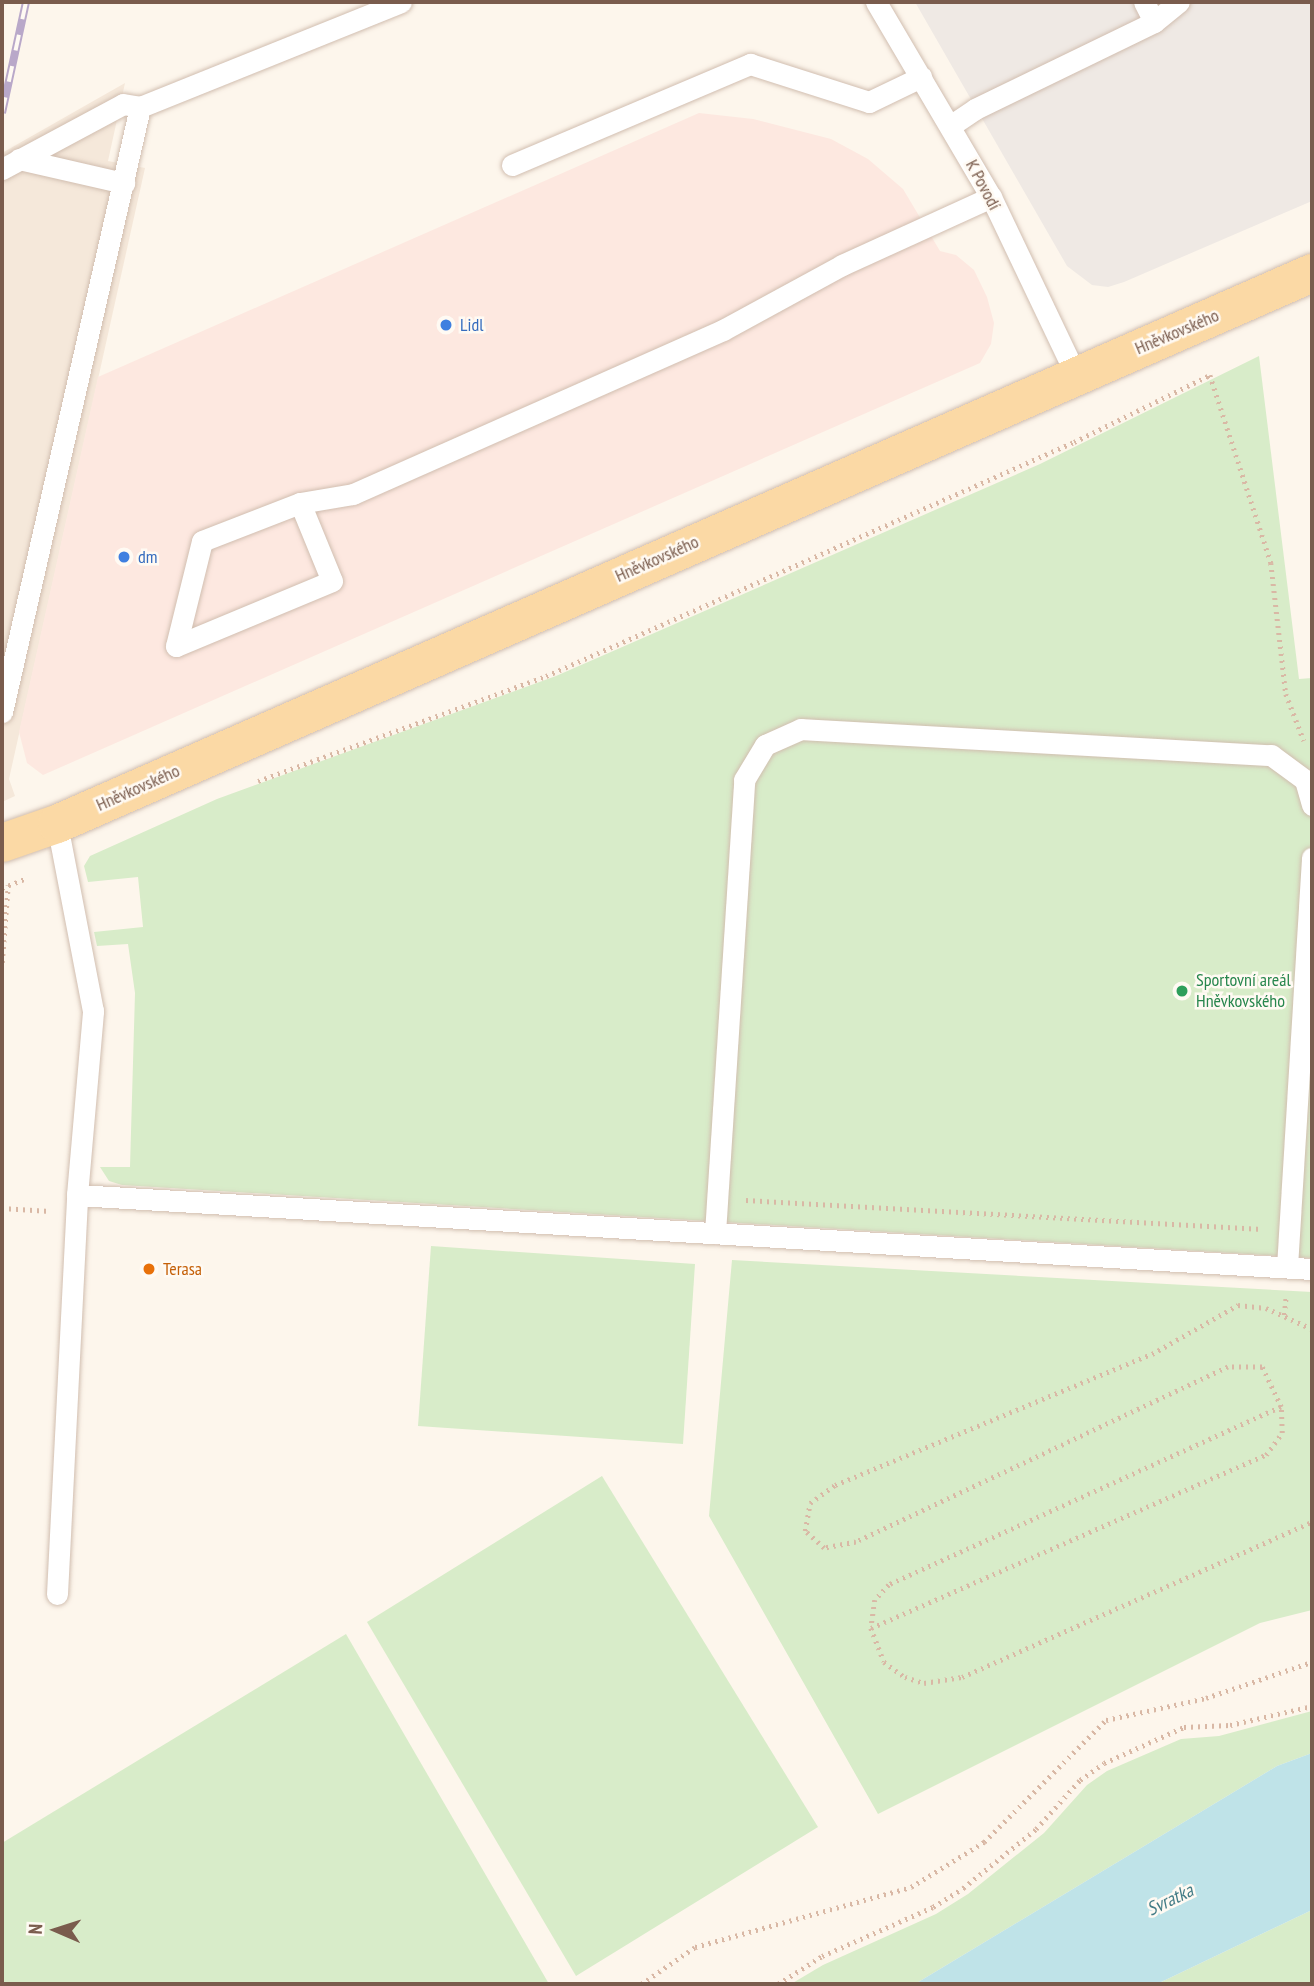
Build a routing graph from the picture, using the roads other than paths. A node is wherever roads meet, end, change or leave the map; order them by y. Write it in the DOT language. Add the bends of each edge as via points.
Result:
graph roads {
  1 [pos="401,2"];
  2 [pos="876,2"];
  3 [pos="1144,2"];
  4 [pos="1179,2"];
  5 [pos="1154,22"];
  6 [pos="921,77"];
  7 [pos="140,107"];
  8 [pos="950,126"];
  9 [pos="10,164"];
  10 [pos="512,165"];
  11 [pos="124,183"];
  12 [pos="991,197"];
  13 [pos="1312,273"];
  14 [pos="1076,376"];
  15 [pos="300,503"];
  16 [pos="2,712"];
  17 [pos="1312,805"];
  18 [pos="57,824"];
  19 [pos="2,843"];
  20 [pos="1312,858"];
  21 [pos="77,1204"];
  22 [pos="715,1233"];
  23 [pos="1287,1267"];
  24 [pos="1312,1269"];
  25 [pos="57,1594"];
  1 -- 7 [label="lane"];
  2 -- 6 [label="lane, K Povodí"];
  3 -- 5 [label="lane"];
  4 -- 5 [label="lane"];
  5 -- 8 [label="lane" via="975,109"];
  6 -- 8 [label="lane, K Povodí"];
  6 -- 10 [label="lane" via="869,102 750,64"];
  7 -- 9 [label="lane" via="122,104"];
  7 -- 11 [label="lane"];
  8 -- 12 [label="lane, K Povodí"];
  9 -- 11 [label="lane"];
  11 -- 16 [label="lane"];
  12 -- 14 [label="lane, K Povodí"];
  12 -- 15 [label="lane" via="890,242 668,355 353,494"];
  13 -- 14 [label="main road, Hněvkovského"];
  14 -- 18 [label="main road, Hněvkovského"];
  15 -- 15 [label="lane" via="202,541 176,646 332,581"];
  17 -- 22 [label="lane" via="1305,780 1271,755 802,729 765,745 744,780"];
  18 -- 19 [label="main road, Hněvkovského"];
  18 -- 21 [label="lane" via="93,1011"];
  20 -- 23 [label="lane"];
  21 -- 22 [label="lane"];
  21 -- 25 [label="lane"];
  22 -- 23 [label="lane"];
  23 -- 24 [label="lane"];
}
